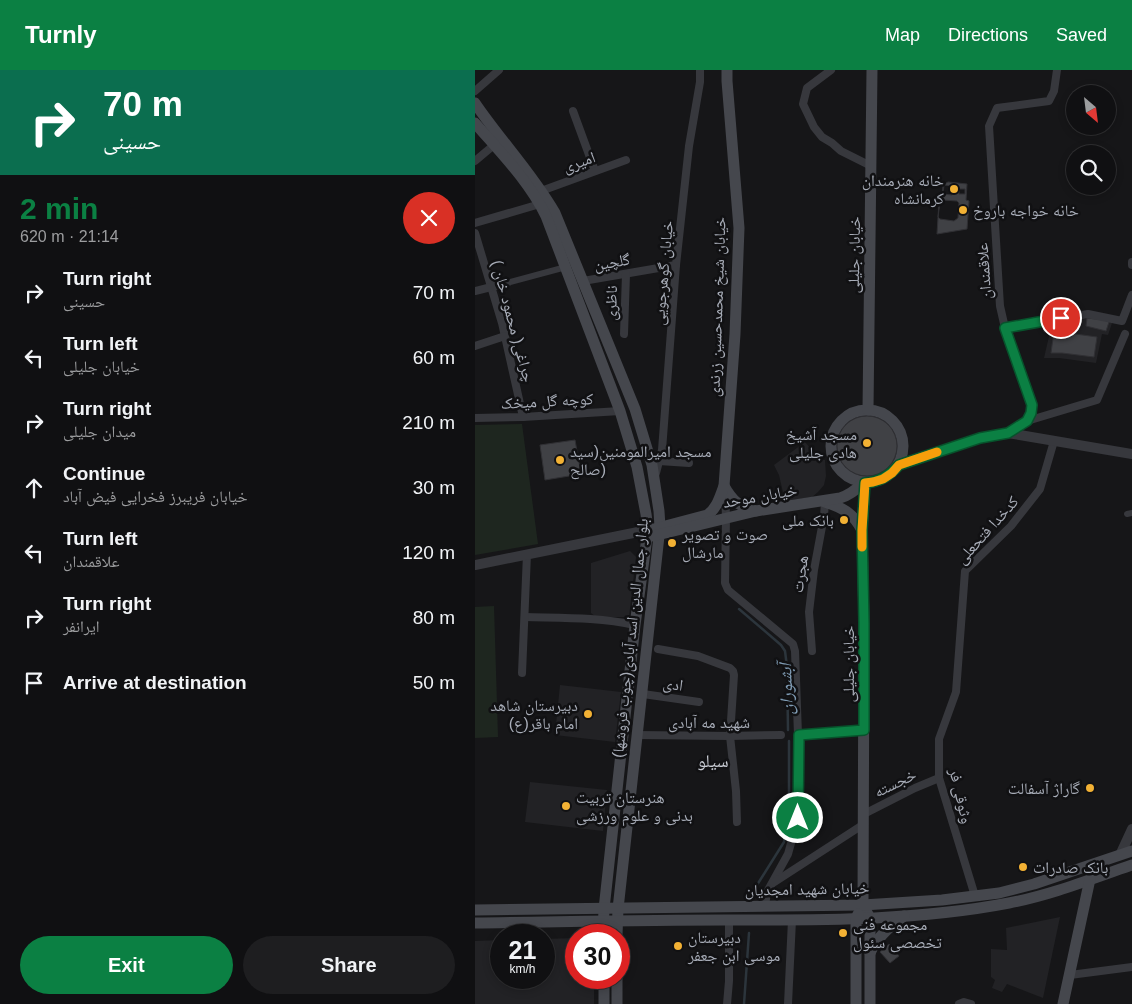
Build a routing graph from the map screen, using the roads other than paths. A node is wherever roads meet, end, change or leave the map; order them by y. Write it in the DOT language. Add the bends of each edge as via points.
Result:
graph roads {
  1 [pos="499,70"];
  2 [pos="700,70"];
  3 [pos="727,70"];
  4 [pos="831,70"];
  5 [pos="873,70"];
  6 [pos="1057,70"];
  7 [pos="475,91"];
  8 [pos="475,102"];
  9 [pos="573,111"];
  10 [pos="477,120"];
  11 [pos="494,145"];
  12 [pos="627,160"];
  13 [pos="475,161"];
  14 [pos="871,166"];
  15 [pos="595,171"];
  16 [pos="541,191"];
  17 [pos="540,204"];
  18 [pos="475,223"];
  19 [pos="475,233"];
  20 [pos="676,265"];
  21 [pos="566,267"];
  22 [pos="626,274"];
  23 [pos="583,281"];
  24 [pos="507,283"];
  25 [pos="491,287"];
  26 [pos="475,291"];
  27 [pos="1132,295"];
  28 [pos="1005,328"];
  29 [pos="624,334"];
  30 [pos="1125,334"];
  31 [pos="505,336"];
  32 [pos="475,346"];
  33 [pos="868,410"];
  34 [pos="620,411"];
  35 [pos="523,417"];
  36 [pos="475,418"];
  37 [pos="1027,421"];
  38 [pos="1008,433"];
  39 [pos="1054,441"];
  40 [pos="1132,454"];
  41 [pos="659,461"];
  42 [pos="689,463"];
  43 [pos="899,465"];
  44 [pos="655,478"];
  45 [pos="864,483"];
  46 [pos="724,486"];
  47 [pos="825,502"];
  48 [pos="756,512"];
  49 [pos="707,515"];
  50 [pos="726,518"];
  51 [pos="862,530"];
  52 [pos="660,532"];
  53 [pos="647,534"];
  54 [pos="527,554"];
  55 [pos="475,565"];
  56 [pos="525,617"];
  57 [pos="635,625"];
  58 [pos="959,642"];
  59 [pos="658,649"];
  60 [pos="812,651"];
  61 [pos="522,673"];
  62 [pos="643,694"];
  63 [pos="699,702"];
  64 [pos="864,730"];
  65 [pos="637,735"];
  66 [pos="799,735"];
  67 [pos="730,736"];
  68 [pos="781,736"];
  69 [pos="939,778"];
  70 [pos="864,819"];
  71 [pos="737,822"];
  72 [pos="1132,829"];
  73 [pos="1132,851"];
  74 [pos="1120,855"];
  75 [pos="1132,865"];
  76 [pos="1090,879"];
  77 [pos="772,883"];
  78 [pos="975,896"];
  79 [pos="863,905"];
  80 [pos="765,906"];
  81 [pos="604,909"];
  82 [pos="618,909"];
  83 [pos="475,910"];
  84 [pos="904,916"];
  85 [pos="870,918"];
  86 [pos="856,919"];
  87 [pos="729,920"];
  88 [pos="792,920"];
  89 [pos="618,921"];
  90 [pos="603,922"];
  91 [pos="475,923"];
  92 [pos="618,924"];
  93 [pos="870,955"];
  94 [pos="1132,967"];
  95 [pos="1070,975"];
  96 [pos="604,989"];
  97 [pos="617,989"];
  98 [pos="604,1004"];
  99 [pos="617,1004"];
  100 [pos="727,1004"];
  101 [pos="788,1004"];
  102 [pos="856,1004"];
  103 [pos="870,1004"];
  104 [pos="959,1004"];
  105 [pos="971,1004"];
  106 [pos="1063,1004"];
  1 -- 7 [label="street"];
  2 -- 20 [label="street, خیابان گوهرجویی"];
  3 -- 46 [label="main road, خیابان شیخ محمدحسین زرندی" via="739,228"];
  4 -- 14 [label="street" via="807,88 803,104 822,137"];
  5 -- 14 [label="main road, خیابان جلیلی"];
  6 -- 28 [label="street, علاقمندان" via="1049,100 997,108 989,126 1000,306"];
  8 -- 10 [label="main road"];
  9 -- 15 [label="street"];
  10 -- 11 [label="main road, بلوار جمال الدین اسد آبادی(چوب فروشها)"];
  10 -- 16 [label="main road, بلوار جمال الدین اسد آبادی(چوب فروشها)" via="526,169"];
  11 -- 13 [label="street"];
  11 -- 17 [label="main road, بلوار جمال الدین اسد آبادی(چوب فروشها)"];
  12 -- 15 [label="street, امیری"];
  14 -- 33 [label="main road, خیابان جلیلی"];
  15 -- 16 [label="street, امیری"];
  16 -- 23 [label="main road, بلوار جمال الدین اسد آبادی(چوب فروشها)" via="558,218"];
  17 -- 18 [label="street"];
  17 -- 21 [label="main road, بلوار جمال الدین اسد آبادی(چوب فروشها)"];
  19 -- 25 [label="street, چراغی( محمود خان )"];
  20 -- 22 [label="street, گلچین"];
  20 -- 41 [label="street, خیابان گوهرجویی"];
  21 -- 24 [label="street"];
  21 -- 34 [label="main road, بلوار جمال الدین اسد آبادی(چوب فروشها)"];
  22 -- 23 [label="street, گلچین"];
  22 -- 29 [label="street, ناظری"];
  23 -- 44 [label="main road, بلوار جمال الدین اسد آبادی(چوب فروشها)" via="635,409"];
  24 -- 25 [label="street"];
  25 -- 26 [label="street"];
  25 -- 31 [label="street, چراغی( محمود خان )"];
  27 -- 28 [label="street" via="1122,321 1088,314"];
  28 -- 37 [label="street, علاقمندان" via="1032,405"];
  30 -- 37 [label="street" via="1097,400"];
  31 -- 32 [label="street"];
  31 -- 35 [label="street, چراغی( محمود خان )"];
  33 -- 43 [label="main road" via="888,417 899,429 904,444"];
  33 -- 45 [label="main road" via="857,411 843,419 833,432 831,442 834,463 841,472"];
  34 -- 35 [label="street, کوچه گل میخک"];
  34 -- 53 [label="main road, بلوار جمال الدین اسد آبادی(چوب فروشها)" via="637,467 647,514"];
  35 -- 36 [label="street, کوچه گل میخک"];
  37 -- 38 [label="street"];
  38 -- 39 [label="street"];
  38 -- 43 [label="street" via="980,438"];
  39 -- 40 [label="street"];
  39 -- 58 [label="street, کدخدا فتحعلی" via="1040,488 1011,526 965,571"];
  41 -- 42 [label="street"];
  41 -- 44 [label="street, خیابان گوهرجویی"];
  43 -- 45 [label="main road" via="883,479"];
  44 -- 52 [label="main road, بلوار جمال الدین اسد آبادی(چوب فروشها)"];
  45 -- 47 [label="main road, خیابان موحد" via="847,496"];
  45 -- 51 [label="main road, خیابان جلیلی"];
  46 -- 48 [label="main road" via="734,502"];
  46 -- 49 [label="main road, خیابان شیخ محمدحسین زرندی" via="714,509"];
  46 -- 50 [label="street"];
  47 -- 48 [label="main road, خیابان موحد"];
  47 -- 51 [label="main road" via="853,516"];
  47 -- 60 [label="street, هجرت" via="809,612"];
  48 -- 50 [label="main road, خیابان موحد"];
  49 -- 52 [label="main road, خیابان موحد"];
  50 -- 52 [label="main road, خیابان موحد"];
  50 -- 66 [label="street" via="725,583 728,590 793,644"];
  51 -- 64 [label="main road, خیابان جلیلی"];
  52 -- 53 [label="main road"];
  52 -- 62 [label="main road, بلوار جمال الدین اسد آبادی(چوب فروشها)"];
  53 -- 54 [label="street"];
  53 -- 57 [label="main road, بلوار جمال الدین اسد آبادی(چوب فروشها)"];
  54 -- 55 [label="street"];
  54 -- 56 [label="street"];
  56 -- 57 [label="street" via="588,618"];
  56 -- 61 [label="street"];
  57 -- 81 [label="main road, بلوار جمال الدین اسد آبادی(چوب فروشها)"];
  58 -- 69 [label="street, وثوقی فر" via="955,692 939,739"];
  59 -- 67 [label="street" via="698,656 733,671"];
  62 -- 63 [label="street, ادی"];
  62 -- 65 [label="main road, بلوار جمال الدین اسد آبادی(چوب فروشها)"];
  64 -- 66 [label="street"];
  64 -- 70 [label="main road, خیابان جلیلی"];
  65 -- 67 [label="street, شهید مه آبادی"];
  65 -- 82 [label="main road, بلوار جمال الدین اسد آبادی(چوب فروشها)"];
  66 -- 77 [label="street" via="798,818 788,854"];
  67 -- 68 [label="street, شهید مه آبادی"];
  67 -- 71 [label="street"];
  69 -- 70 [label="street, خجسته" via="915,788"];
  69 -- 78 [label="street, وثوقی فر"];
  70 -- 77 [label="street, خجسته"];
  70 -- 79 [label="main road, خیابان جلیلی"];
  72 -- 74 [label="street"];
  73 -- 74 [label="main road, خیابان شهید امجدیان"];
  74 -- 78 [label="main road, خیابان شهید امجدیان" via="1034,884"];
  75 -- 76 [label="main road, خیابان شهید امجدیان"];
  76 -- 84 [label="main road, خیابان شهید امجدیان" via="1040,895 975,909"];
  76 -- 95 [label="main road"];
  77 -- 80 [label="street"];
  78 -- 79 [label="main road, خیابان شهید امجدیان"];
  79 -- 80 [label="main road, خیابان شهید امجدیان"];
  79 -- 85 [label="main road"];
  79 -- 86 [label="main road"];
  80 -- 82 [label="main road, خیابان شهید امجدیان"];
  81 -- 82 [label="main road, خیابان شهید امجدیان"];
  81 -- 83 [label="main road, خیابان شهید امجدیان"];
  81 -- 90 [label="main road, بلوار جمال الدین اسد آبادی(چوب فروشها)"];
  82 -- 89 [label="main road, بلوار جمال الدین اسد آبادی(چوب فروشها)"];
  84 -- 85 [label="main road, خیابان شهید امجدیان"];
  84 -- 93 [label="main road" via="887,928"];
  85 -- 86 [label="main road, خیابان شهید امجدیان"];
  85 -- 93 [label="main road"];
  86 -- 88 [label="main road, خیابان شهید امجدیان"];
  86 -- 102 [label="main road"];
  87 -- 88 [label="main road, خیابان شهید امجدیان"];
  87 -- 89 [label="main road, خیابان شهید امجدیان"];
  87 -- 100 [label="street"];
  88 -- 101 [label="street"];
  89 -- 90 [label="main road, خیابان شهید امجدیان"];
  89 -- 92 [label="main road, بلوار جمال الدین اسد آبادی(چوب فروشها)"];
  90 -- 91 [label="main road, خیابان شهید امجدیان"];
  93 -- 103 [label="main road"];
  94 -- 95 [label="street"];
  95 -- 106 [label="main road"];
  96 -- 98 [label="main road"];
  97 -- 99 [label="main road"];
  104 -- 105 [label="street"];
}
